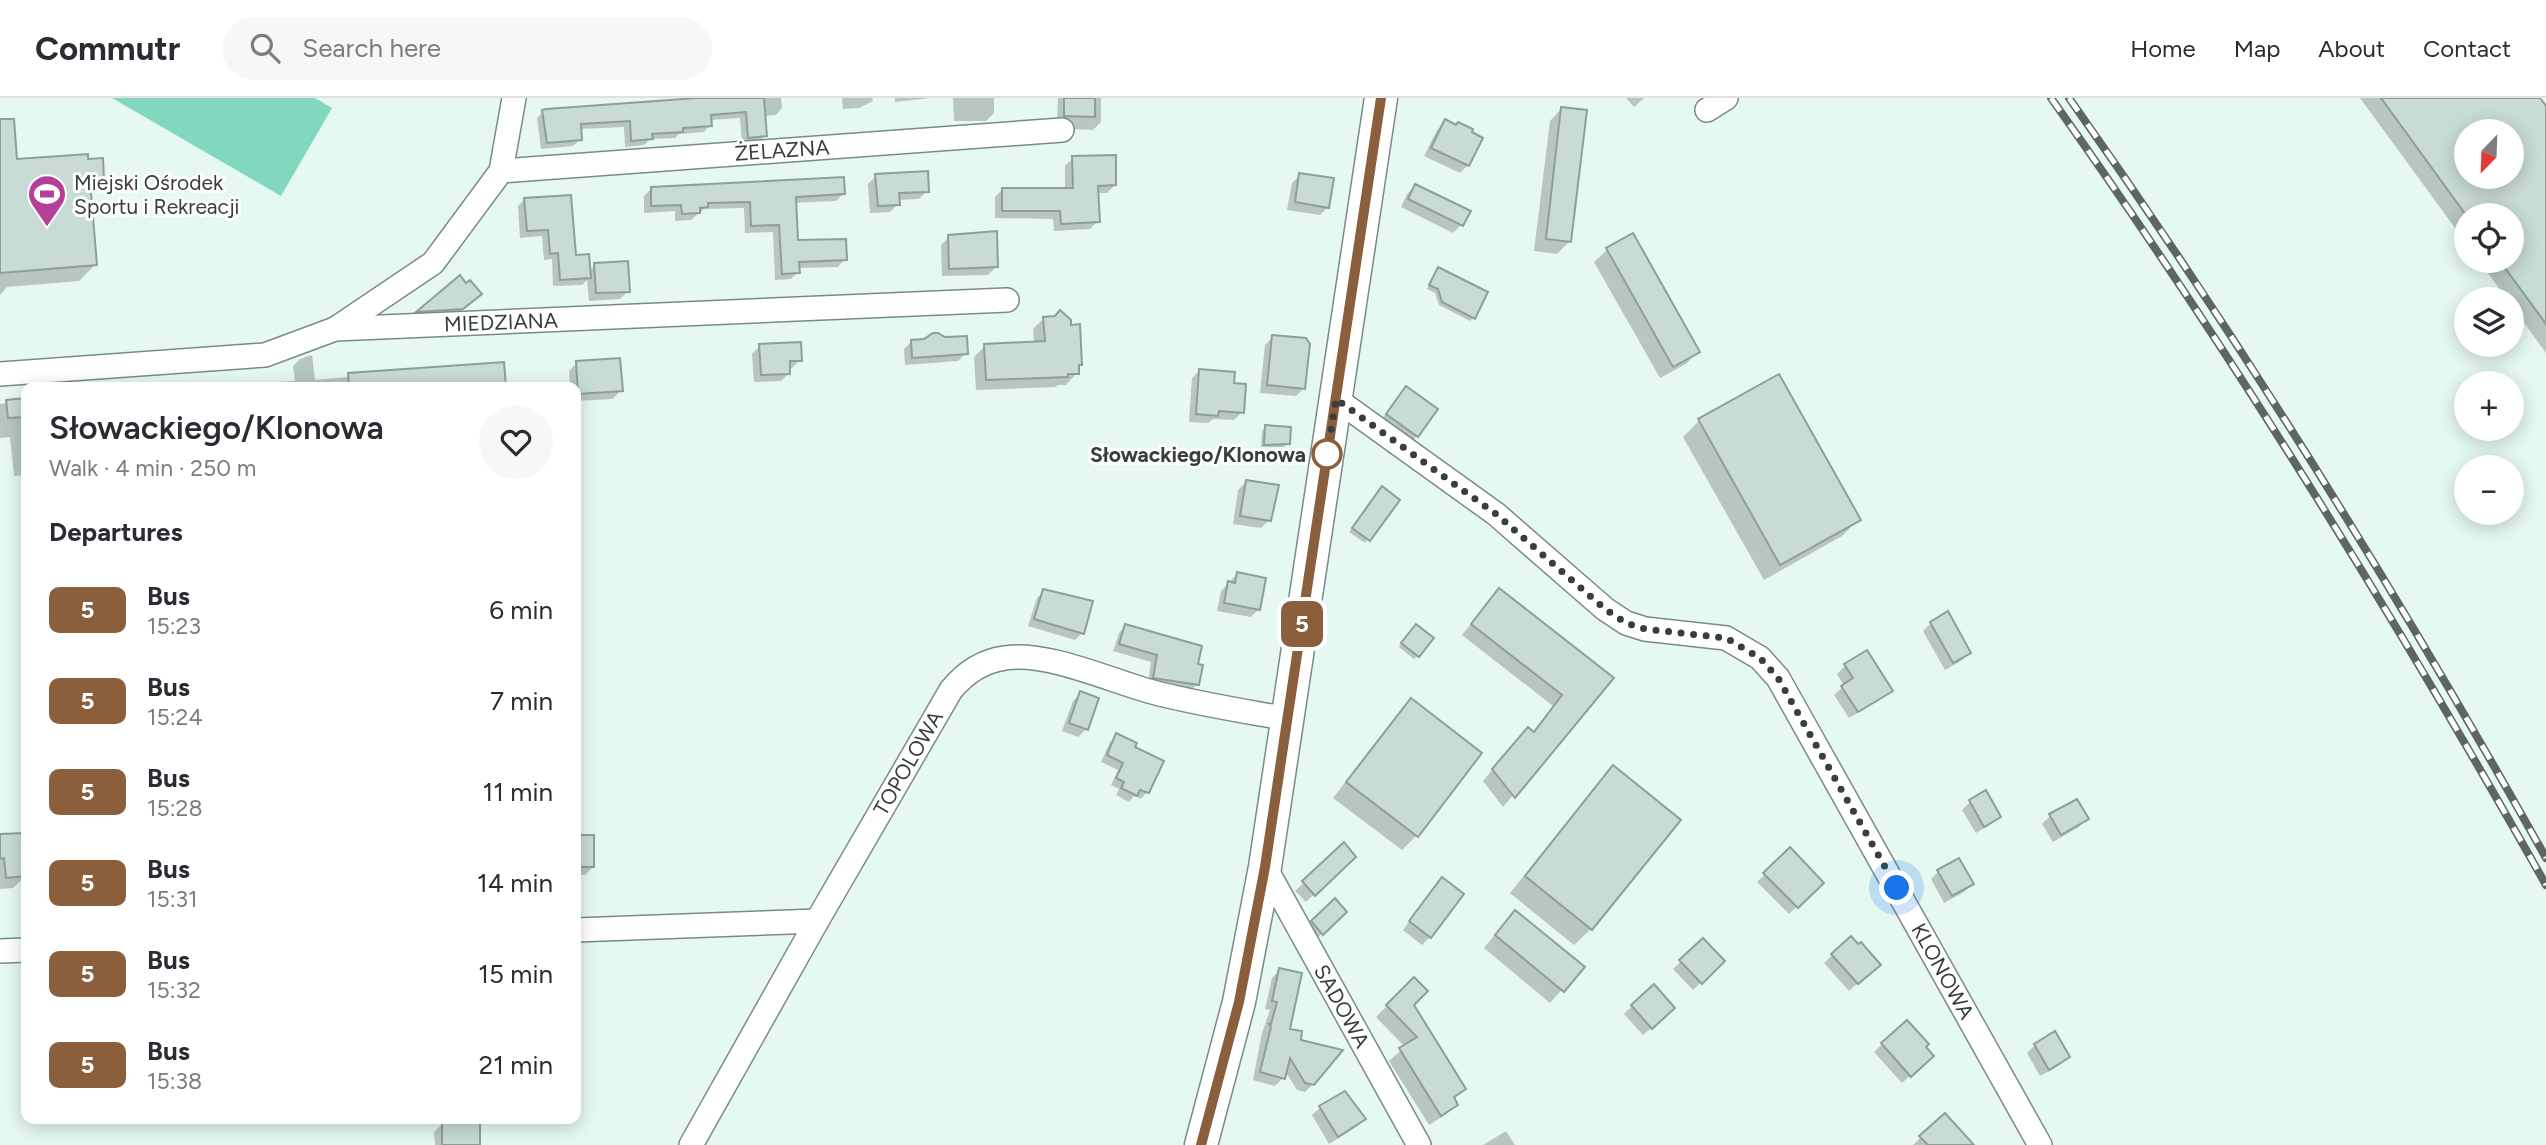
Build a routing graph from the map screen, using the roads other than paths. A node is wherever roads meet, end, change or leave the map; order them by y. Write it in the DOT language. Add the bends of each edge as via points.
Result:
graph roads {
  1 [pos="514,98"];
  2 [pos="1381,98"];
  3 [pos="1062,130"];
  4 [pos="502,170"];
  5 [pos="1007,300"];
  6 [pos="335,329"];
  7 [pos="0,373"];
  8 [pos="1336,399"];
  9 [pos="1288,719"];
  10 [pos="1265,867"];
  11 [pos="817,921"];
  12 [pos="581,930"];
  13 [pos="21,950"];
  14 [pos="0,951"];
  15 [pos="691,1145"];
  16 [pos="1201,1145"];
  17 [pos="1419,1145"];
  18 [pos="2040,1145"];
  1 -- 4 [label="street"];
  2 -- 8 [label="street"];
  3 -- 4 [label="street, ŻELAZNA"];
  4 -- 6 [label="street" via="433,264"];
  5 -- 6 [label="street, MIEDZIANA"];
  6 -- 7 [label="street, MIEDZIANA" via="265,355"];
  8 -- 9 [label="street"];
  8 -- 18 [label="street, KLONOWA" via="1496,514 1626,623 1726,638 1760,658 1778,678"];
  9 -- 10 [label="street"];
  9 -- 11 [label="street, TOPOLOWA" via="1156,693 1044,660 1006,657 989,662 963,676 951,690"];
  10 -- 16 [label="street" via="1239,1002"];
  10 -- 17 [label="street, SADOWA"];
  11 -- 12 [label="street"];
  11 -- 15 [label="street, TOPOLOWA"];
  13 -- 14 [label="street"];
}
